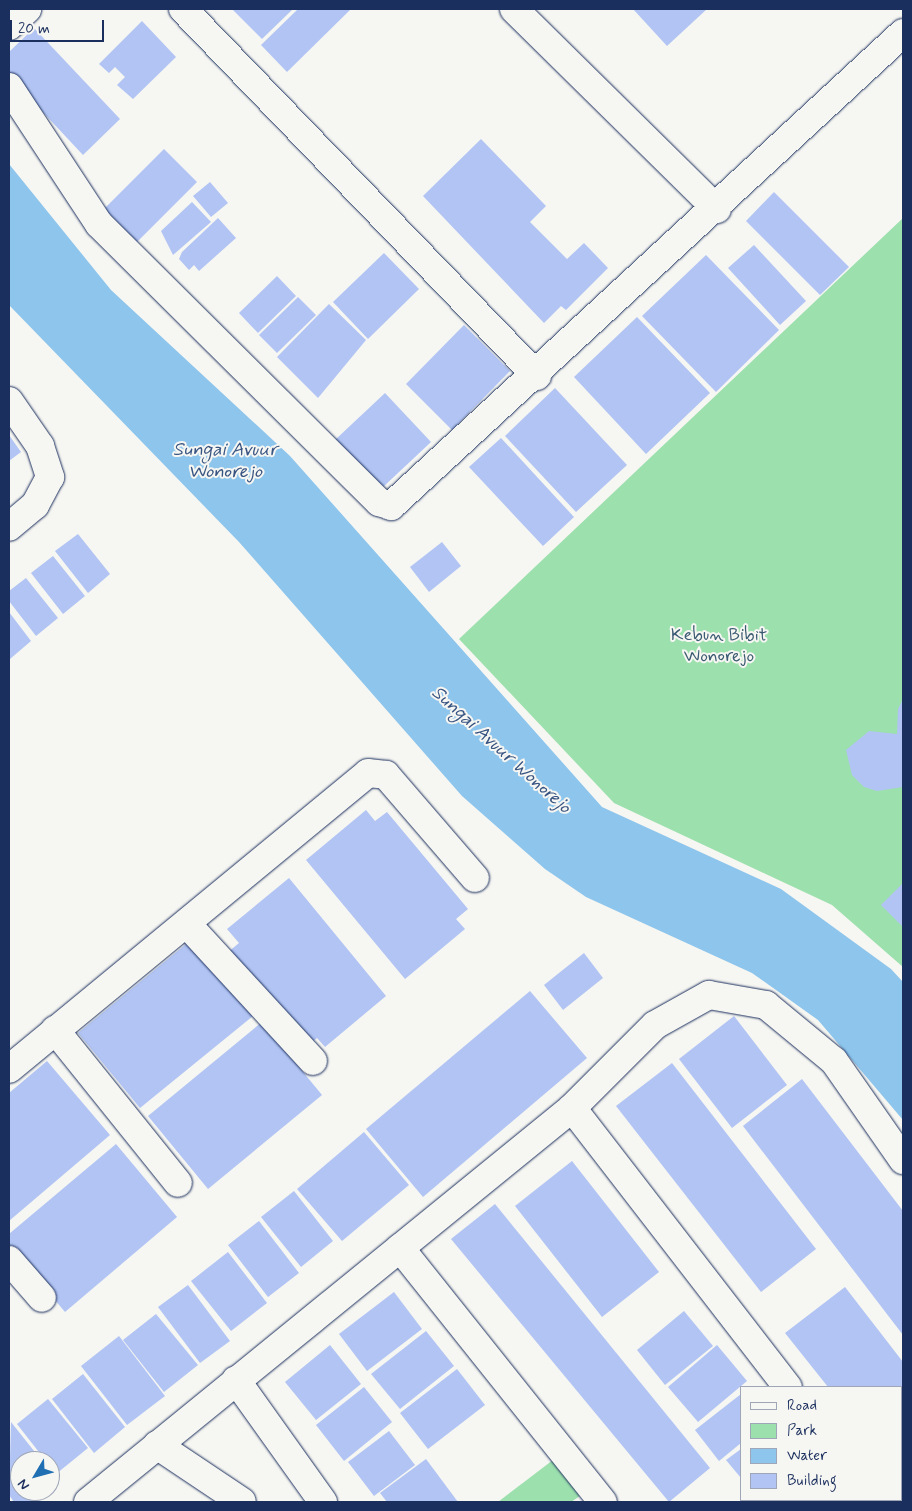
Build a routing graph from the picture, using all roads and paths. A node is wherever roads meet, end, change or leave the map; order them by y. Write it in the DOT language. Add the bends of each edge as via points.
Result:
graph roads {
  1 [pos="27,9"];
  2 [pos="183,9"];
  3 [pos="514,9"];
  4 [pos="9,26"];
  5 [pos="903,33"];
  6 [pos="9,87"];
  7 [pos="717,209"];
  8 [pos="536,376"];
  9 [pos="9,401"];
  10 [pos="9,527"];
  11 [pos="475,878"];
  12 [pos="188,924"];
  13 [pos="56,1030"];
  14 [pos="314,1061"];
  15 [pos="9,1069"];
  16 [pos="572,1108"];
  17 [pos="903,1160"];
  18 [pos="178,1183"];
  19 [pos="400,1248"];
  20 [pos="9,1260"];
  21 [pos="42,1298"];
  22 [pos="236,1380"];
  23 [pos="787,1386"];
  24 [pos="156,1445"];
  25 [pos="88,1502"];
  26 [pos="242,1502"];
  27 [pos="323,1502"];
  28 [pos="603,1502"];
  1 -- 4 [label="street"];
  2 -- 8 [label="street"];
  3 -- 7 [label="street"];
  5 -- 7 [label="street"];
  6 -- 8 [label="street" via="99,224 379,502 391,506 402,499"];
  7 -- 8 [label="street"];
  9 -- 10 [label="street" via="40,446 50,476 35,505"];
  11 -- 12 [label="street" via="386,775 376,771"];
  12 -- 13 [label="street"];
  12 -- 14 [label="street"];
  13 -- 15 [label="street"];
  13 -- 18 [label="street"];
  16 -- 17 [label="street" via="655,1025 709,995 766,1005 834,1061"];
  16 -- 19 [label="street"];
  16 -- 23 [label="street"];
  19 -- 22 [label="street"];
  19 -- 28 [label="street"];
  20 -- 21 [label="street"];
  22 -- 24 [label="street"];
  22 -- 27 [label="street"];
  24 -- 25 [label="street"];
  24 -- 26 [label="street"];
}
